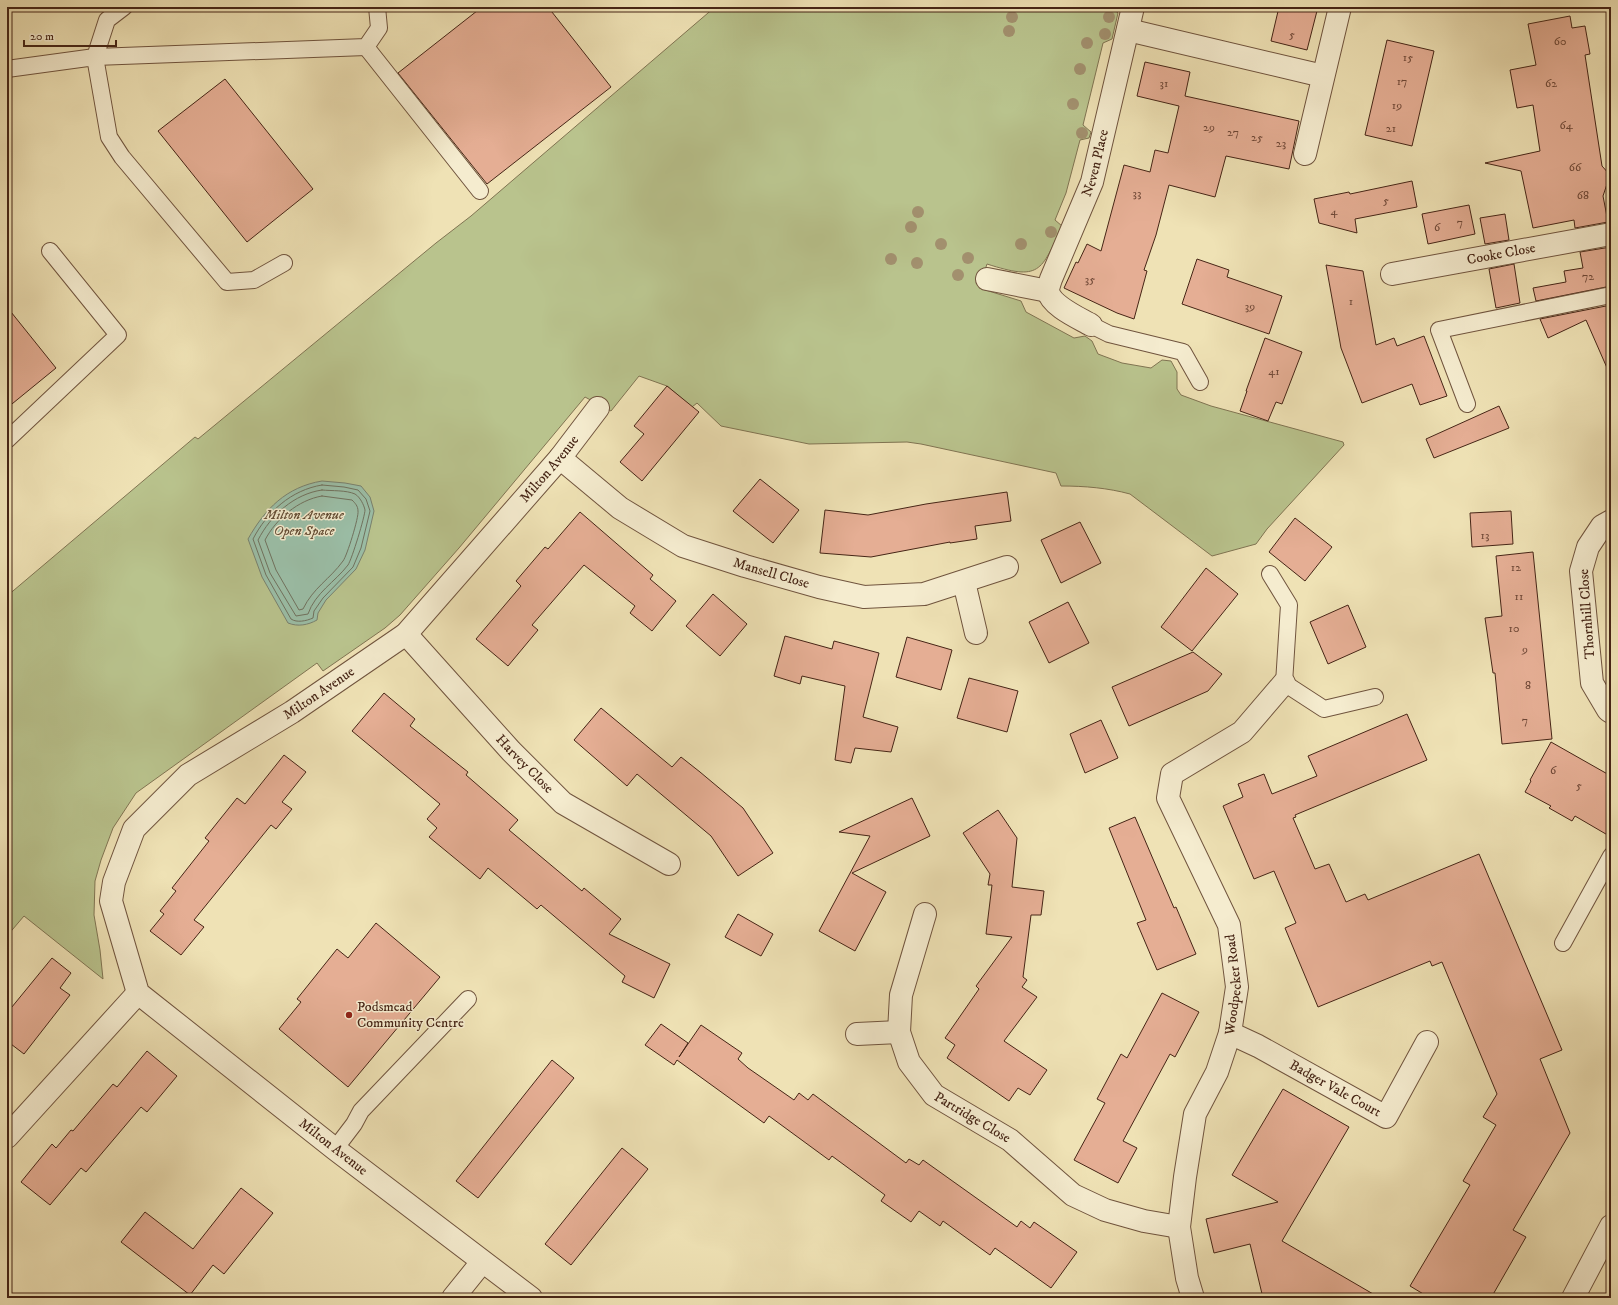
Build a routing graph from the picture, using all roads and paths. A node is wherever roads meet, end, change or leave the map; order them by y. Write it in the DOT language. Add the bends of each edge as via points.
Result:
graph roads {
  1 [pos="124,7"];
  2 [pos="377,7"];
  3 [pos="1133,7"];
  4 [pos="1340,7"];
  5 [pos="1128,30"];
  6 [pos="366,46"];
  7 [pos="95,57"];
  8 [pos="7,69"];
  9 [pos="1324,76"];
  10 [pos="1305,154"];
  11 [pos="480,191"];
  12 [pos="1611,234"];
  13 [pos="50,251"];
  14 [pos="284,263"];
  15 [pos="1392,274"];
  16 [pos="987,279"];
  17 [pos="1048,291"];
  18 [pos="1611,295"];
  19 [pos="1092,325"];
  20 [pos="1200,382"];
  21 [pos="1467,404"];
  22 [pos="598,408"];
  23 [pos="7,440"];
  24 [pos="560,458"];
  25 [pos="1611,521"];
  26 [pos="1007,567"];
  27 [pos="1270,574"];
  28 [pos="964,582"];
  29 [pos="976,633"];
  30 [pos="406,634"];
  31 [pos="1284,682"];
  32 [pos="1375,696"];
  33 [pos="1611,712"];
  34 [pos="1611,856"];
  35 [pos="669,864"];
  36 [pos="925,914"];
  37 [pos="1563,943"];
  38 [pos="138,993"];
  39 [pos="468,998"];
  40 [pos="899,1032"];
  41 [pos="1230,1033"];
  42 [pos="857,1034"];
  43 [pos="1427,1042"];
  44 [pos="7,1136"];
  45 [pos="335,1148"];
  46 [pos="1611,1226"];
  47 [pos="1179,1227"];
  48 [pos="482,1262"];
  49 [pos="453,1298"];
  50 [pos="531,1298"];
  51 [pos="1194,1298"];
  52 [pos="1573,1298"];
  1 -- 7 [label="lane" via="107,20"];
  2 -- 6 [label="lane" via="379,28"];
  3 -- 5 [label="street, Neven Place"];
  4 -- 9 [label="street"];
  5 -- 9 [label="street"];
  5 -- 17 [label="street, Neven Place" via="1092,182"];
  6 -- 7 [label="lane"];
  6 -- 11 [label="lane"];
  7 -- 8 [label="lane"];
  7 -- 14 [label="lane" via="110,137 122,157 227,282 254,280"];
  9 -- 10 [label="street"];
  12 -- 15 [label="street, Cooke Close"];
  13 -- 23 [label="lane" via="118,335"];
  16 -- 17 [label="street"];
  17 -- 19 [label="street" via="1053,302"];
  18 -- 21 [label="lane" via="1439,330"];
  19 -- 20 [label="lane" via="1109,334 1183,352"];
  22 -- 24 [label="street, Milton Avenue"];
  24 -- 28 [label="street, Mansell Close" via="620,508 683,546 745,566 864,597 924,594"];
  24 -- 30 [label="street, Milton Avenue"];
  25 -- 33 [label="street, Thornhill Close" via="1602,526 1588,547 1581,571 1592,684"];
  26 -- 28 [label="street, Mansell Close"];
  27 -- 31 [label="lane" via="1289,605"];
  28 -- 29 [label="street"];
  30 -- 35 [label="street, Harvey Close" via="511,752 563,803"];
  30 -- 38 [label="street, Milton Avenue" via="292,712 188,775 134,829 114,882 111,901"];
  31 -- 32 [label="lane" via="1324,709"];
  31 -- 41 [label="street, Woodpecker Road" via="1242,732 1172,774 1168,798 1229,925 1237,987"];
  34 -- 37 [label="lane"];
  36 -- 40 [label="street, Partridge Close" via="901,995"];
  38 -- 44 [label="street"];
  38 -- 45 [label="street, Milton Avenue"];
  39 -- 45 [label="lane" via="361,1111"];
  40 -- 42 [label="street"];
  40 -- 47 [label="street, Partridge Close" via="909,1062 934,1095 1010,1140 1073,1195 1105,1210"];
  41 -- 43 [label="street, Badger Vale Court" via="1386,1117"];
  41 -- 47 [label="street, Woodpecker Road" via="1216,1072 1195,1114"];
  45 -- 48 [label="street, Milton Avenue"];
  46 -- 52 [label="street"];
  47 -- 51 [label="street, Woodpecker Road" via="1187,1278"];
  48 -- 49 [label="street"];
  48 -- 50 [label="street, Milton Avenue"];
}
